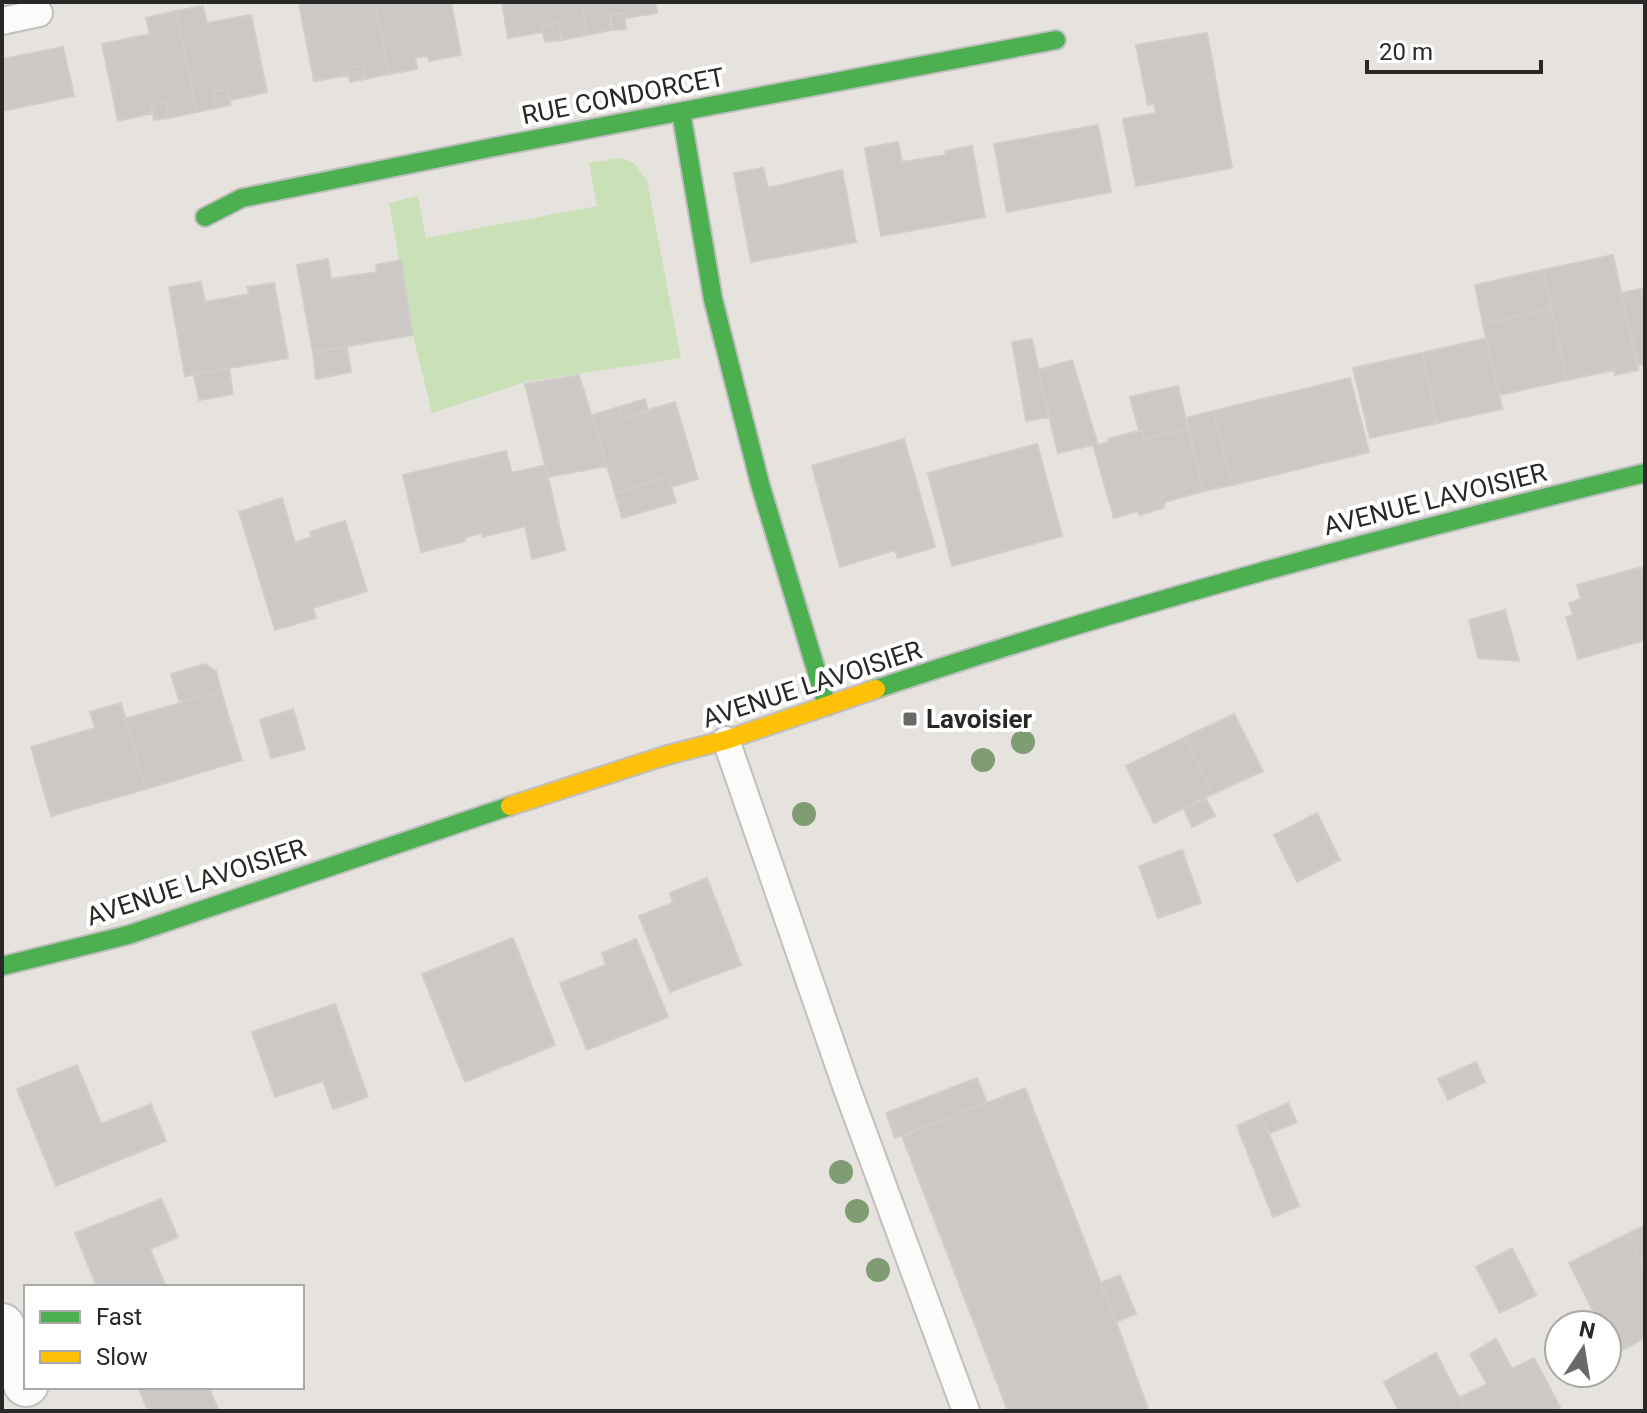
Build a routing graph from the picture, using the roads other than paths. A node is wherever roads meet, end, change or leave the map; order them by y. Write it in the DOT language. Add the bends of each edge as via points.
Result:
graph roads {
  1 [pos="39,13"];
  2 [pos="2,21"];
  3 [pos="1056,40"];
  4 [pos="681,112"];
  5 [pos="205,217"];
  6 [pos="1645,473"];
  7 [pos="827,706"];
  8 [pos="726,740"];
  9 [pos="2,966"];
  10 [pos="2,1326"];
  11 [pos="24,1378"];
  12 [pos="29,1389"];
  13 [pos="38,1411"];
  14 [pos="966,1411"];
  1 -- 2 [label="lane"];
  3 -- 4 [label="main road, RUE CONDORCET"];
  4 -- 5 [label="main road, RUE CONDORCET" via="242,198"];
  4 -- 7 [label="main road" via="713,299 760,484"];
  6 -- 7 [label="main road, AVENUE LAVOISIER" via="1376,539"];
  7 -- 8 [label="main road, AVENUE LAVOISIER"];
  8 -- 9 [label="main road, AVENUE LAVOISIER" via="582,782 128,935"];
  8 -- 14 [label="lane"];
  10 -- 11 [label="street"];
  12 -- 13 [label="street"];
}
